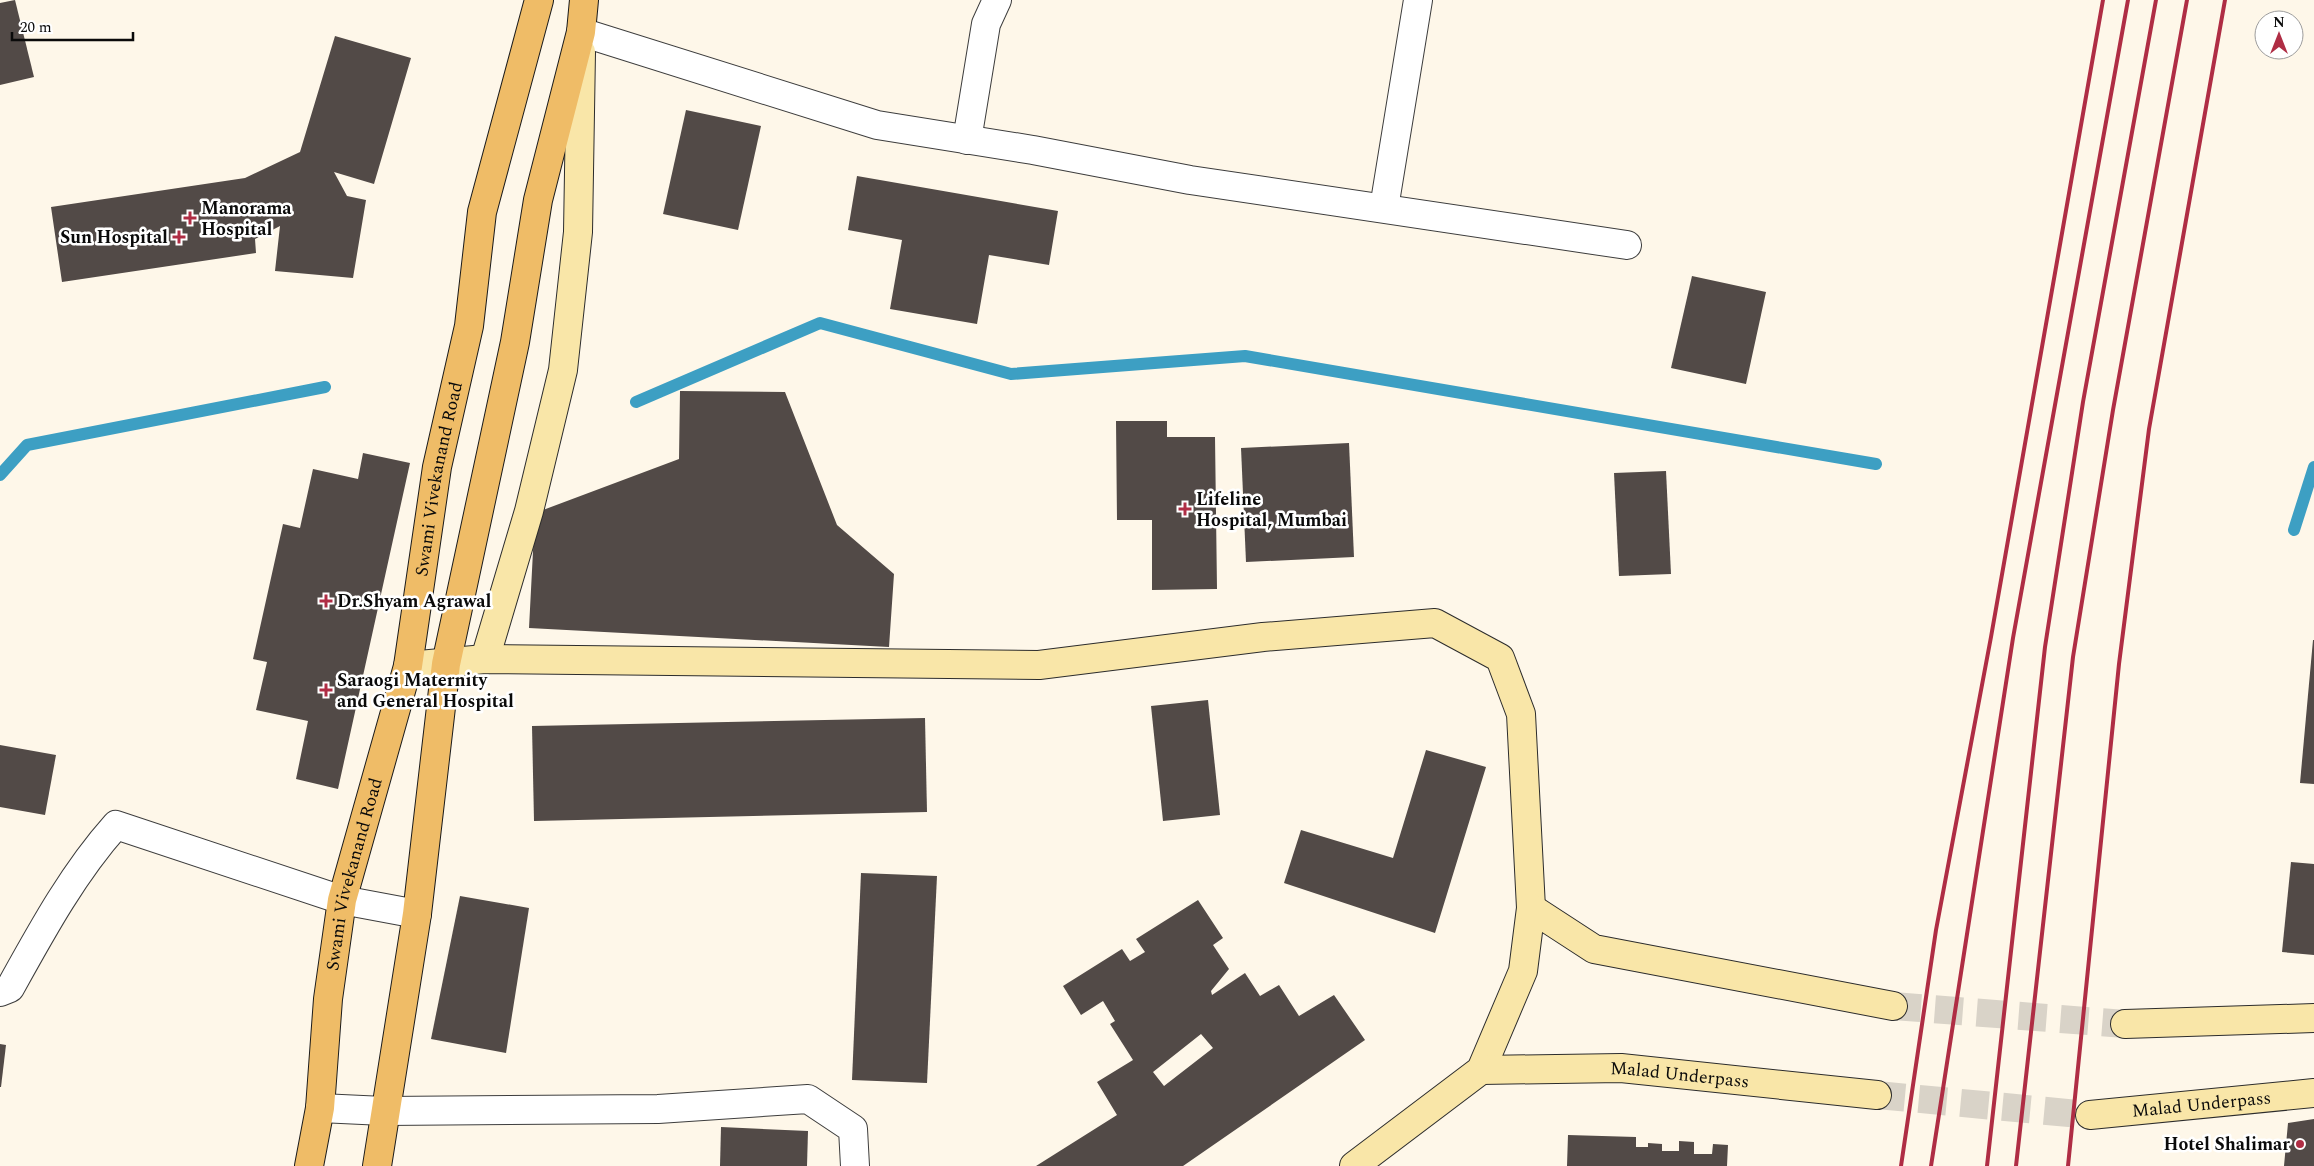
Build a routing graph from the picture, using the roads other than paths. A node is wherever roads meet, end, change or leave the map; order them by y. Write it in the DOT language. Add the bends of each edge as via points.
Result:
graph roads {
  1 [pos="539,0"];
  2 [pos="584,0"];
  3 [pos="997,0"];
  4 [pos="1418,0"];
  5 [pos="581,32"];
  6 [pos="967,140"];
  7 [pos="1384,208"];
  8 [pos="1627,245"];
  9 [pos="485,660"];
  10 [pos="446,664"];
  11 [pos="408,666"];
  12 [pos="342,900"];
  13 [pos="1531,908"];
  14 [pos="417,914"];
  15 [pos="0,992"];
  16 [pos="1893,1006"];
  17 [pos="2314,1018"];
  18 [pos="2125,1024"];
  19 [pos="1480,1070"];
  20 [pos="2314,1093"];
  21 [pos="1877,1095"];
  22 [pos="320,1108"];
  23 [pos="384,1111"];
  24 [pos="2090,1115"];
  25 [pos="309,1166"];
  26 [pos="377,1166"];
  27 [pos="855,1166"];
  28 [pos="1354,1166"];
  1 -- 11 [label="main road, Swami Vivekanand Road" via="482,212 469,326 437,467"];
  2 -- 5 [label="main road"];
  3 -- 6 [label="street" via="986,24"];
  4 -- 7 [label="street"];
  5 -- 6 [label="street" via="877,125"];
  5 -- 9 [label="main road" via="578,232 564,370 529,511"];
  5 -- 10 [label="main road" via="538,200 515,342"];
  6 -- 7 [label="street" via="1190,180"];
  7 -- 8 [label="street"];
  9 -- 10 [label="main road"];
  9 -- 13 [label="main road" via="1038,665 1263,637 1435,623 1500,658 1521,714"];
  10 -- 11 [label="main road"];
  10 -- 14 [label="main road"];
  11 -- 12 [label="main road, Swami Vivekanand Road"];
  12 -- 14 [label="street"];
  12 -- 15 [label="street" via="116,825 94,850 10,988"];
  12 -- 22 [label="main road, Swami Vivekanand Road" via="328,999"];
  13 -- 16 [label="main road" via="1594,949"];
  13 -- 19 [label="main road" via="1523,971"];
  14 -- 23 [label="main road"];
  17 -- 18 [label="main road"];
  19 -- 21 [label="main road, Malad Underpass" via="1621,1068"];
  19 -- 28 [label="main road"];
  20 -- 24 [label="main road, Malad Underpass"];
  22 -- 23 [label="street"];
  22 -- 25 [label="main road, Swami Vivekanand Road"];
  23 -- 26 [label="main road"];
  23 -- 27 [label="street" via="658,1109 808,1099 853,1129"];
}
